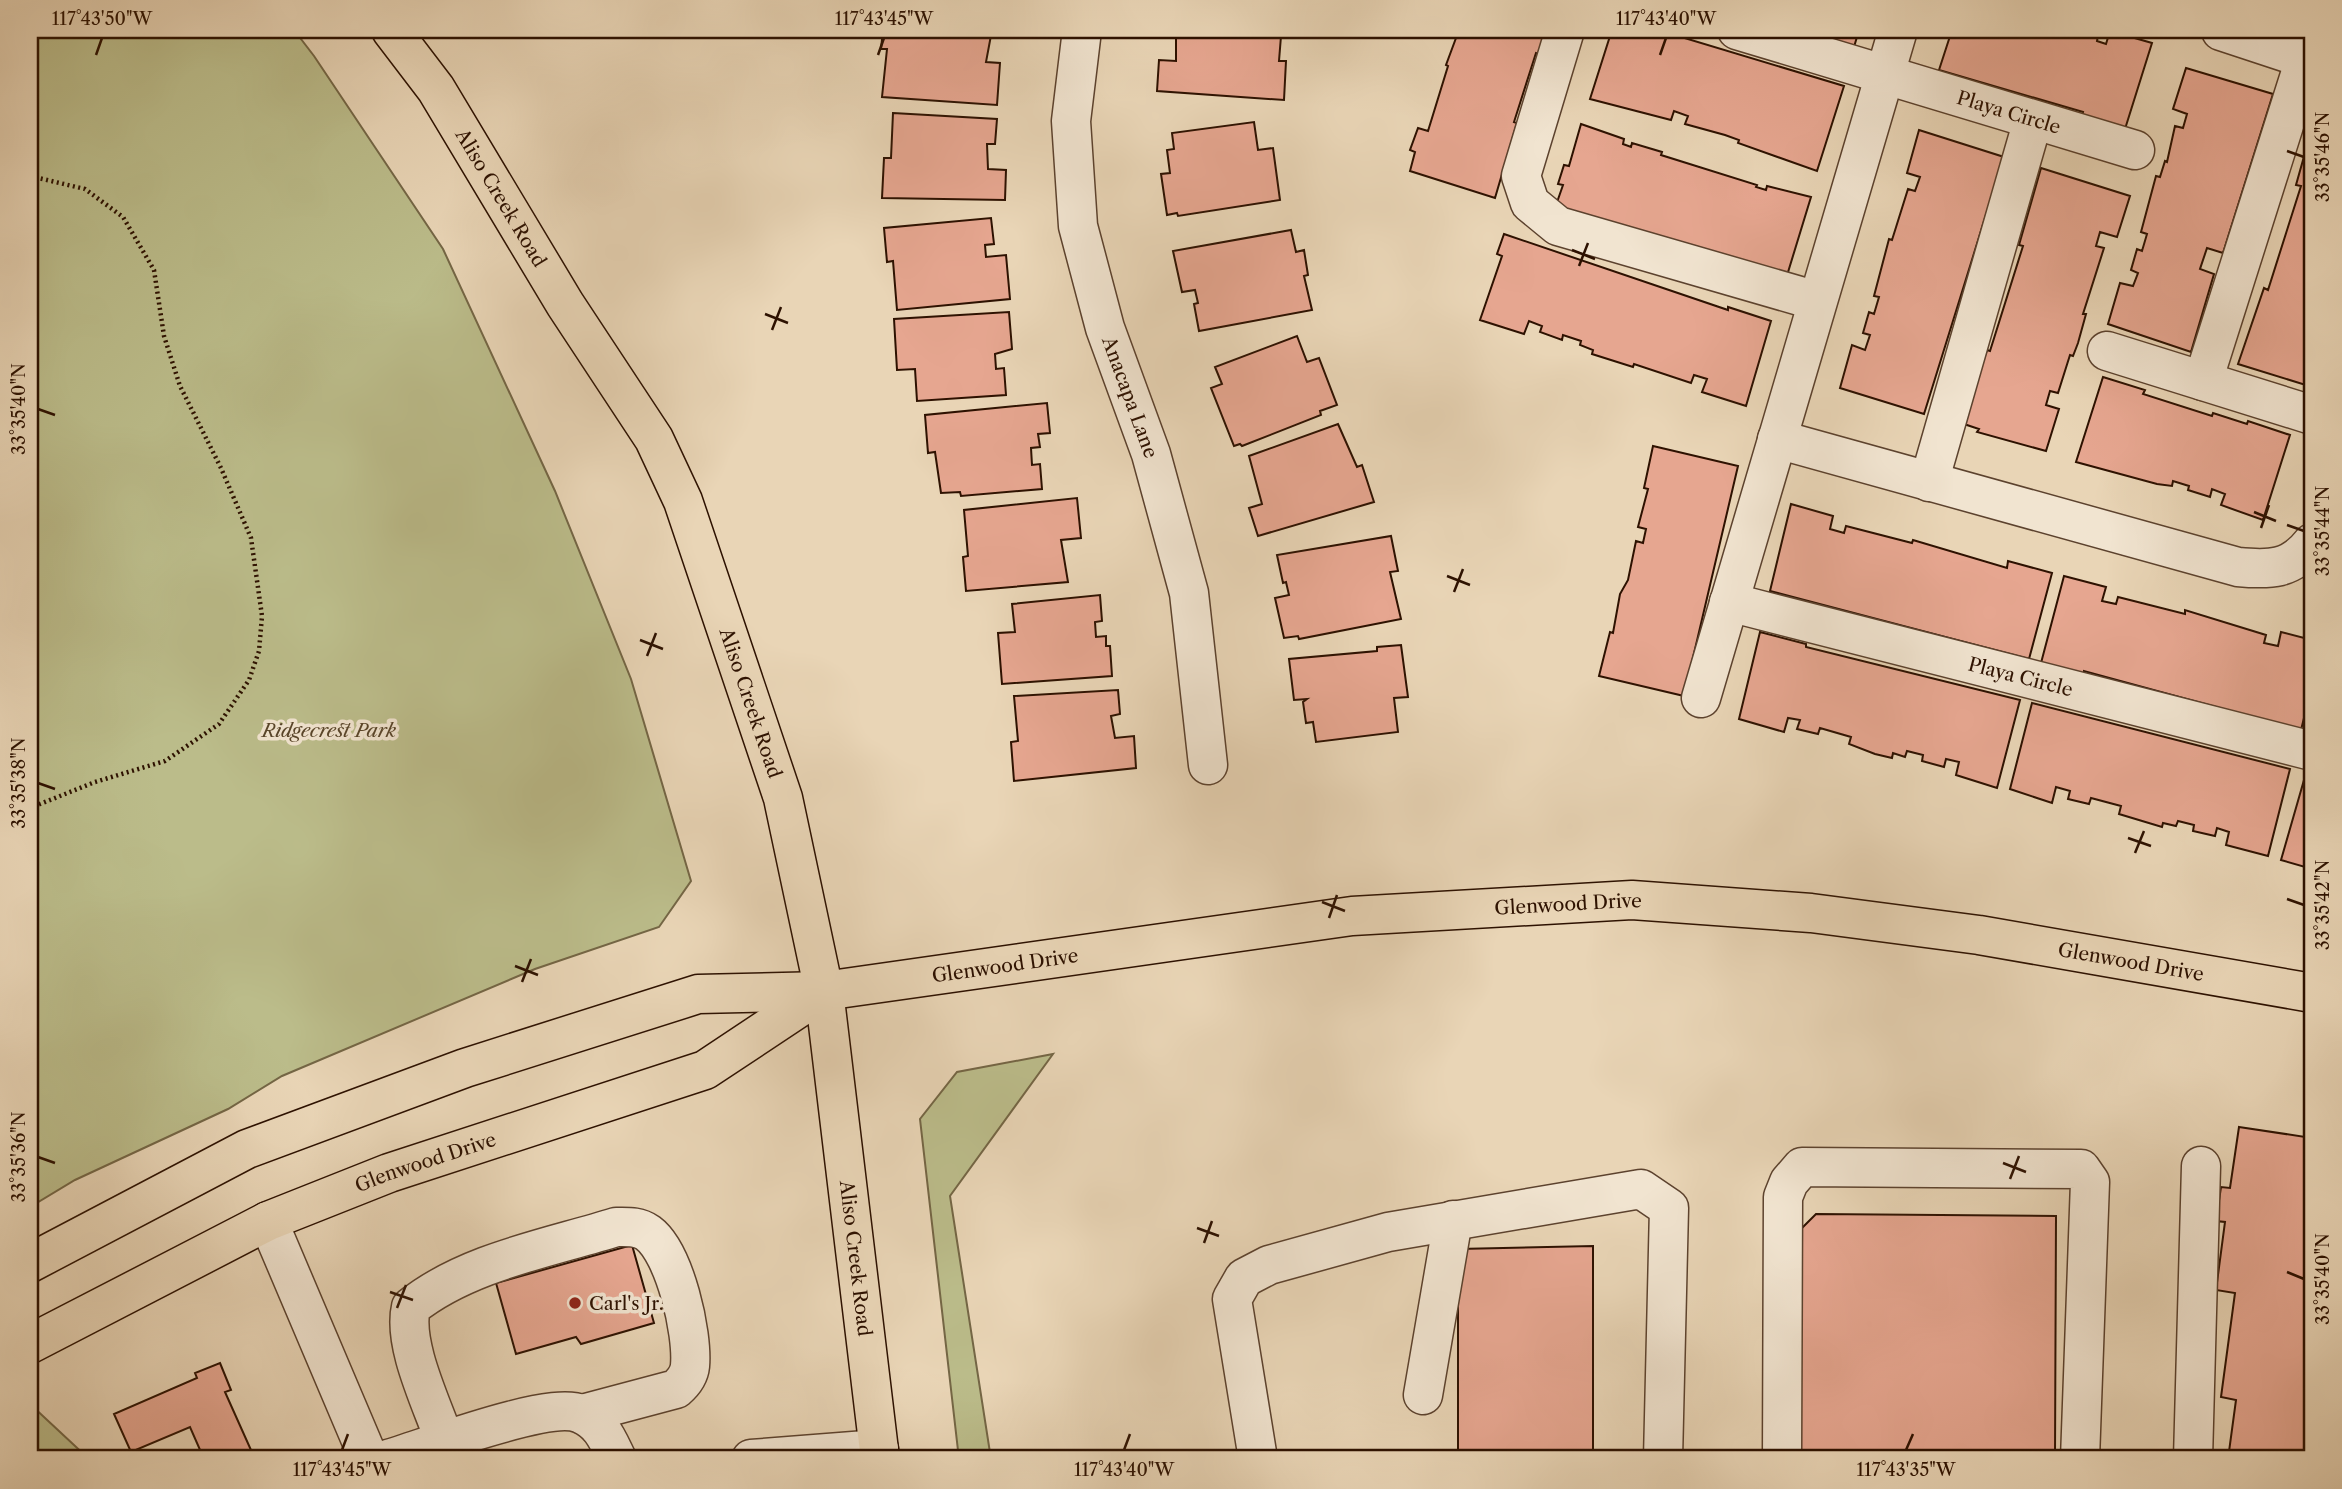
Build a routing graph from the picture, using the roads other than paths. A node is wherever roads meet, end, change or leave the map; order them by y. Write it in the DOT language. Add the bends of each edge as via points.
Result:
graph roads {
  1 [pos="391,30"];
  2 [pos="1082,30"];
  3 [pos="1565,30"];
  4 [pos="1737,30"];
  5 [pos="1898,30"];
  6 [pos="2221,31"];
  7 [pos="2309,60"];
  8 [pos="1883,74"];
  9 [pos="2033,120"];
  10 [pos="2135,150"];
  11 [pos="1816,301"];
  12 [pos="2107,351"];
  13 [pos="2203,381"];
  14 [pos="2312,415"];
  15 [pos="1776,439"];
  16 [pos="1929,482"];
  17 [pos="2312,543"];
  18 [pos="1729,602"];
  19 [pos="1701,698"];
  20 [pos="2312,751"];
  21 [pos="1208,765"];
  22 [pos="824,991"];
  23 [pos="2312,993"];
  24 [pos="2201,1166"];
  25 [pos="1453,1220"];
  26 [pos="268,1221"];
  27 [pos="30,1263"];
  28 [pos="30,1344"];
  29 [pos="1423,1395"];
  30 [pos="582,1414"];
  31 [pos="445,1442"];
  32 [pos="879,1454"];
  33 [pos="369,1459"];
  34 [pos="388,1459"];
  35 [pos="617,1459"];
  36 [pos="751,1459"];
  37 [pos="1258,1459"];
  38 [pos="1664,1459"];
  39 [pos="1782,1459"];
  40 [pos="2080,1459"];
  41 [pos="2193,1459"];
  1 -- 22 [label="main road, Aliso Creek Road" via="436,89 565,303 654,439 683,501 783,798"];
  2 -- 21 [label="street, Anacapa Lane" via="1071,121 1078,226 1105,328 1151,454 1189,593"];
  3 -- 11 [label="street" via="1521,176 1530,203 1558,226"];
  4 -- 8 [label="street, Playa Circle"];
  5 -- 8 [label="street"];
  6 -- 7 [label="street"];
  7 -- 13 [label="street"];
  8 -- 9 [label="street, Playa Circle"];
  8 -- 11 [label="street"];
  9 -- 10 [label="street, Playa Circle"];
  9 -- 16 [label="street"];
  11 -- 15 [label="street"];
  12 -- 13 [label="street"];
  13 -- 14 [label="street"];
  15 -- 16 [label="street"];
  15 -- 18 [label="street"];
  16 -- 17 [label="street" via="2238,567 2270,570 2301,558"];
  18 -- 19 [label="street"];
  18 -- 20 [label="street, Playa Circle"];
  22 -- 23 [label="main road, Glenwood Drive" via="1352,916 1632,900 1811,913 1979,935"];
  22 -- 26 [label="main road, Glenwood Drive" via="705,1070 389,1173"];
  22 -- 27 [label="main road, Glenwood Drive" via="698,995 465,1068 247,1149"];
  22 -- 32 [label="main road, Aliso Creek Road"];
  24 -- 41 [label="street"];
  25 -- 29 [label="street"];
  25 -- 37 [label="street" via="1388,1231 1269,1265 1244,1278 1232,1299"];
  25 -- 38 [label="street" via="1641,1189 1669,1208"];
  26 -- 28 [label="main road, Glenwood Drive"];
  26 -- 33 [label="street"];
  30 -- 31 [label="street" via="568,1410 541,1413"];
  30 -- 31 [label="street" via="676,1389 690,1368 675,1273 659,1244 633,1226 616,1227 486,1268 439,1287 411,1307 411,1342"];
  30 -- 35 [label="street" via="599,1425"];
  31 -- 34 [label="street"];
  32 -- 36 [label="street"];
  39 -- 40 [label="street" via="1783,1197 1802,1167 2081,1169 2090,1182"];
}
